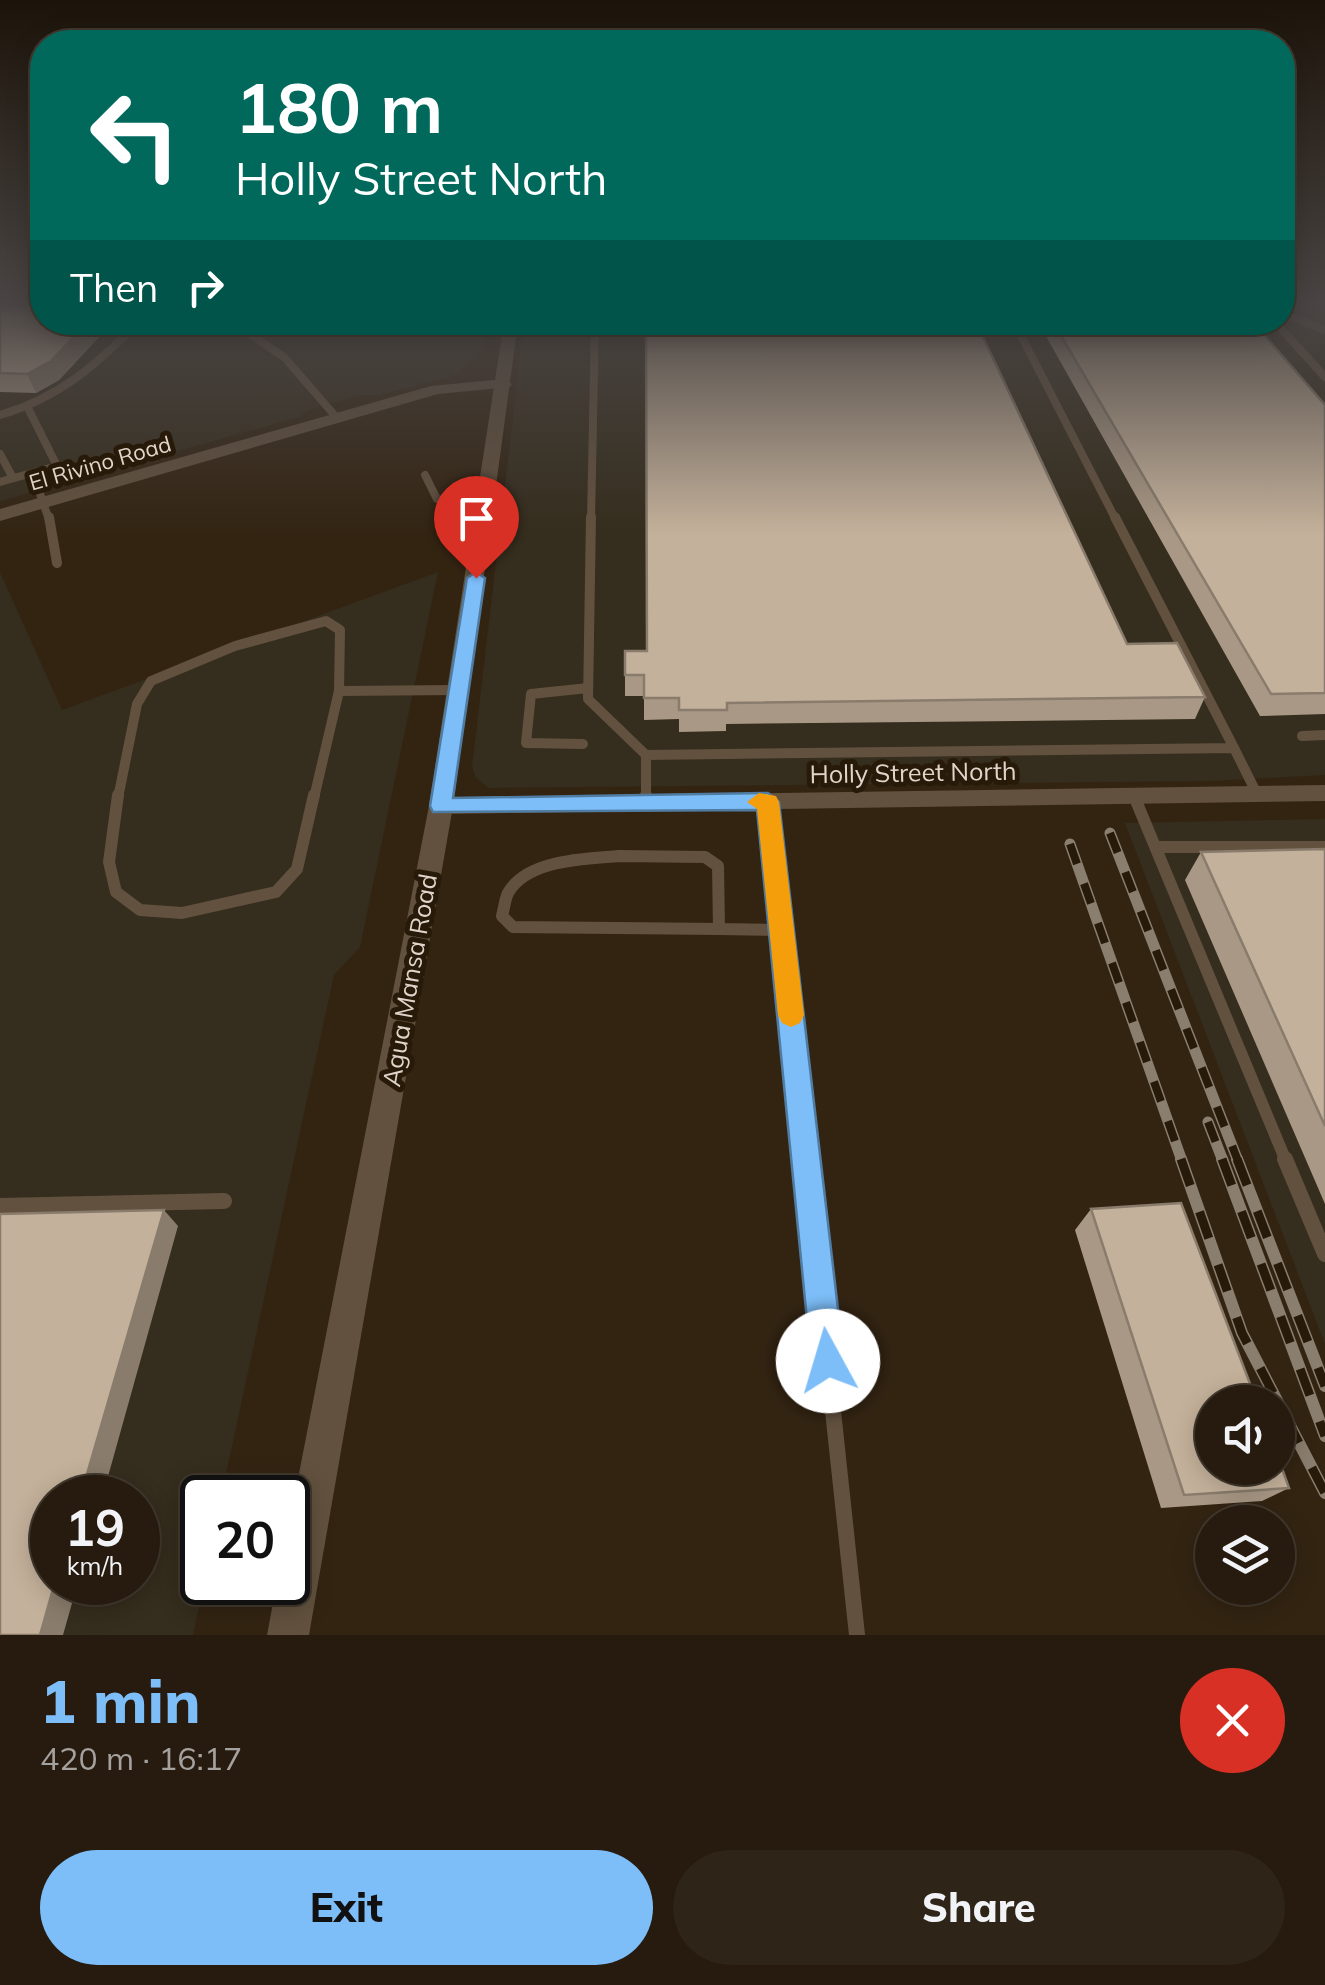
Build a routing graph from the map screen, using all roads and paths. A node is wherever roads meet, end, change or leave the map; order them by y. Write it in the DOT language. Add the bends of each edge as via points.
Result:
graph roads {
  1 [pos="75,382"];
  2 [pos="306,382"];
  3 [pos="594,382"];
  4 [pos="1045,382"];
  5 [pos="504,384"];
  6 [pos="28,408"];
  7 [pos="0,415"];
  8 [pos="337,418"];
  9 [pos="0,454"];
  10 [pos="34,473"];
  11 [pos="425,475"];
  12 [pos="13,478"];
  13 [pos="0,482"];
  14 [pos="43,503"];
  15 [pos="486,508"];
  16 [pos="0,516"];
  17 [pos="56,563"];
  18 [pos="588,688"];
  19 [pos="456,690"];
  20 [pos="339,691"];
  21 [pos="1302,736"];
  22 [pos="1325,736"];
  23 [pos="583,744"];
  24 [pos="1234,748"];
  25 [pos="646,755"];
  26 [pos="1257,794"];
  27 [pos="1325,794"];
  28 [pos="1134,796"];
  29 [pos="768,802"];
  30 [pos="646,803"];
  31 [pos="441,806"];
  32 [pos="1156,847"];
  33 [pos="1325,847"];
  34 [pos="719,930"];
  35 [pos="782,930"];
  36 [pos="224,1201"];
  37 [pos="0,1206"];
  38 [pos="1325,1254"];
  39 [pos="288,1635"];
  40 [pos="857,1635"];
  1 -- 6 [label="lane"];
  2 -- 8 [label="lane"];
  3 -- 18 [label="lane"];
  4 -- 24 [label="lane"];
  5 -- 8 [label="main road, El Rivino Road" via="455,386"];
  5 -- 15 [label="main road, Agua Mansa Road"];
  6 -- 7 [label="lane"];
  6 -- 10 [label="lane" via="57,466"];
  8 -- 14 [label="main road, El Rivino Road"];
  9 -- 12 [label="lane"];
  10 -- 12 [label="lane"];
  10 -- 14 [label="lane"];
  11 -- 15 [label="lane" via="437,499"];
  12 -- 13 [label="lane"];
  14 -- 16 [label="main road, El Rivino Road"];
  14 -- 17 [label="lane"];
  15 -- 19 [label="main road, Agua Mansa Road"];
  18 -- 23 [label="lane" via="531,694 526,743"];
  18 -- 25 [label="lane" via="588,699"];
  19 -- 20 [label="lane"];
  19 -- 31 [label="main road, Agua Mansa Road"];
  20 -- 20 [label="lane" via="340,630 326,622 235,646 151,681 137,704 120,780 109,862 116,892 140,910 182,912 276,892 297,869"];
  21 -- 22 [label="lane"];
  24 -- 25 [label="lane"];
  24 -- 26 [label="lane"];
  25 -- 30 [label="lane"];
  26 -- 27 [label="street, Holly Street North"];
  26 -- 28 [label="street, Holly Street North"];
  28 -- 29 [label="street, Holly Street North"];
  28 -- 32 [label="lane"];
  29 -- 30 [label="street, Holly Street North"];
  29 -- 35 [label="lane"];
  30 -- 31 [label="street, Holly Street North"];
  31 -- 39 [label="main road, Agua Mansa Road"];
  32 -- 33 [label="lane"];
  32 -- 38 [label="lane"];
  34 -- 34 [label="lane" via="514,927 502,916 502,904 513,885 545,864 705,857 718,866"];
  34 -- 35 [label="lane"];
  35 -- 40 [label="lane"];
  36 -- 37 [label="lane"];
}
